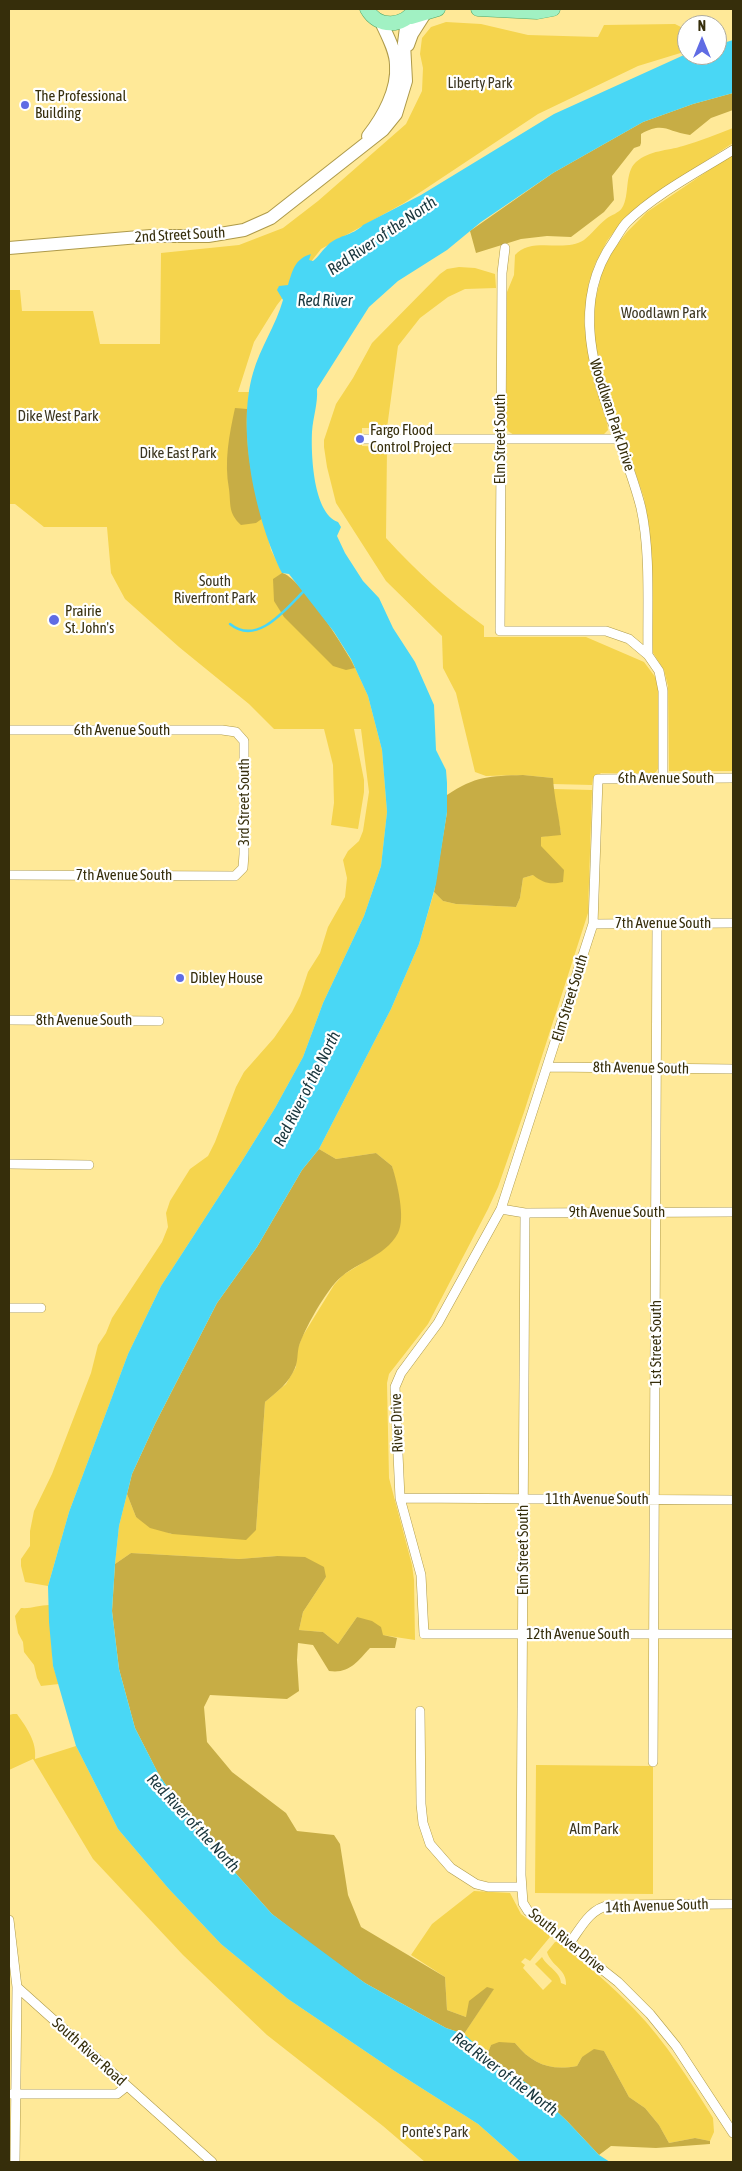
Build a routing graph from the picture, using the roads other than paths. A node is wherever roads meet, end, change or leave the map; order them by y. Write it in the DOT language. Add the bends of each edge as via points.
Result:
graph roads {
  1 [pos="478,9"];
  2 [pos="553,9"];
  3 [pos="366,10"];
  4 [pos="419,13"];
  5 [pos="381,22"];
  6 [pos="405,60"];
  7 [pos="733,150"];
  8 [pos="355,151"];
  9 [pos="9,248"];
  10 [pos="505,248"];
  11 [pos="364,439"];
  12 [pos="500,439"];
  13 [pos="619,440"];
  14 [pos="648,655"];
  15 [pos="9,730"];
  16 [pos="236,732"];
  17 [pos="663,778"];
  18 [pos="733,778"];
  19 [pos="598,779"];
  20 [pos="238,873"];
  21 [pos="9,875"];
  22 [pos="733,923"];
  23 [pos="593,924"];
  24 [pos="657,924"];
  25 [pos="9,1020"];
  26 [pos="159,1021"];
  27 [pos="548,1067"];
  28 [pos="657,1068"];
  29 [pos="733,1069"];
  30 [pos="9,1164"];
  31 [pos="89,1165"];
  32 [pos="501,1209"];
  33 [pos="656,1212"];
  34 [pos="733,1212"];
  35 [pos="525,1213"];
  36 [pos="9,1308"];
  37 [pos="41,1308"];
  38 [pos="400,1498"];
  39 [pos="523,1499"];
  40 [pos="655,1500"];
  41 [pos="733,1500"];
  42 [pos="424,1634"];
  43 [pos="522,1634"];
  44 [pos="653,1634"];
  45 [pos="733,1634"];
  46 [pos="420,1711"];
  47 [pos="653,1762"];
  48 [pos="521,1887"];
  49 [pos="733,1904"];
  50 [pos="9,1920"];
  51 [pos="569,1944"];
  52 [pos="12,1973"];
  53 [pos="17,1987"];
  54 [pos="127,2086"];
  55 [pos="12,2094"];
  56 [pos="733,2133"];
  57 [pos="15,2162"];
  58 [pos="212,2162"];
  1 -- 2 [label="main road" via="537,12"];
  3 -- 5 [label="main road"];
  4 -- 5 [label="main road" via="391,24"];
  4 -- 6 [label="street"];
  4 -- 6 [label="street, 2nd Street South" via="404,42"];
  5 -- 8 [label="street, 2nd Street South" via="397,64 395,87 376,126"];
  6 -- 8 [label="street, 2nd Street South" via="406,81 396,114 383,130"];
  7 -- 13 [label="street, Woodlwan Park Drive" via="658,198 626,223 598,267 592,290 590,348"];
  8 -- 9 [label="street, 2nd Street South" via="271,218 244,230 208,236 151,236"];
  10 -- 12 [label="street, Elm Street South"];
  11 -- 12 [label="street"];
  12 -- 13 [label="street"];
  12 -- 14 [label="street, Elm Street South" via="500,631 606,631 629,639"];
  13 -- 14 [label="street, Woodlwan Park Drive" via="641,509 646,540"];
  14 -- 17 [label="street" via="659,671 663,691"];
  15 -- 16 [label="street, 6th Avenue South"];
  16 -- 20 [label="street, 3rd Street South" via="244,741 244,854 243,868"];
  17 -- 18 [label="street, 6th Avenue South"];
  17 -- 19 [label="street, 6th Avenue South"];
  19 -- 23 [label="street, Elm Street South"];
  20 -- 21 [label="street, 7th Avenue South" via="235,876"];
  22 -- 24 [label="street, 7th Avenue South"];
  23 -- 24 [label="street, 7th Avenue South"];
  23 -- 27 [label="street, Elm Street South"];
  24 -- 28 [label="street, 1st Street South"];
  25 -- 26 [label="street, 8th Avenue South"];
  27 -- 28 [label="street, 8th Avenue South"];
  27 -- 32 [label="street, Elm Street South"];
  28 -- 29 [label="street, 8th Avenue South"];
  28 -- 33 [label="street, 1st Street South"];
  30 -- 31 [label="street"];
  32 -- 35 [label="street, 9th Avenue South"];
  32 -- 38 [label="street, River Drive" via="438,1323 396,1380"];
  33 -- 34 [label="street, 9th Avenue South"];
  33 -- 35 [label="street, 9th Avenue South"];
  33 -- 40 [label="street, 1st Street South"];
  35 -- 39 [label="street, Elm Street South"];
  36 -- 37 [label="street"];
  38 -- 39 [label="street, 11th Avenue South"];
  38 -- 42 [label="street, River Drive" via="421,1575"];
  39 -- 40 [label="street, 11th Avenue South"];
  39 -- 43 [label="street, Elm Street South"];
  40 -- 41 [label="street, 11th Avenue South"];
  40 -- 44 [label="street, 1st Street South"];
  42 -- 43 [label="street, 12th Avenue South"];
  43 -- 44 [label="street, 12th Avenue South"];
  43 -- 48 [label="street, Elm Street South"];
  44 -- 45 [label="street, 12th Avenue South"];
  44 -- 47 [label="street, 1st Street South"];
  46 -- 48 [label="street" via="421,1804 430,1844 451,1868 476,1884"];
  48 -- 51 [label="street, South River Drive" via="523,1904 528,1911"];
  49 -- 51 [label="street, 14th Avenue South" via="599,1907"];
  50 -- 52 [label="street"];
  51 -- 56 [label="street, South River Drive" via="618,1982 650,2014 676,2046"];
  52 -- 53 [label="street"];
  53 -- 54 [label="street, South River Road"];
  53 -- 55 [label="street"];
  54 -- 55 [label="street" via="117,2094"];
  54 -- 58 [label="street, South River Road"];
  55 -- 57 [label="street"];
}
